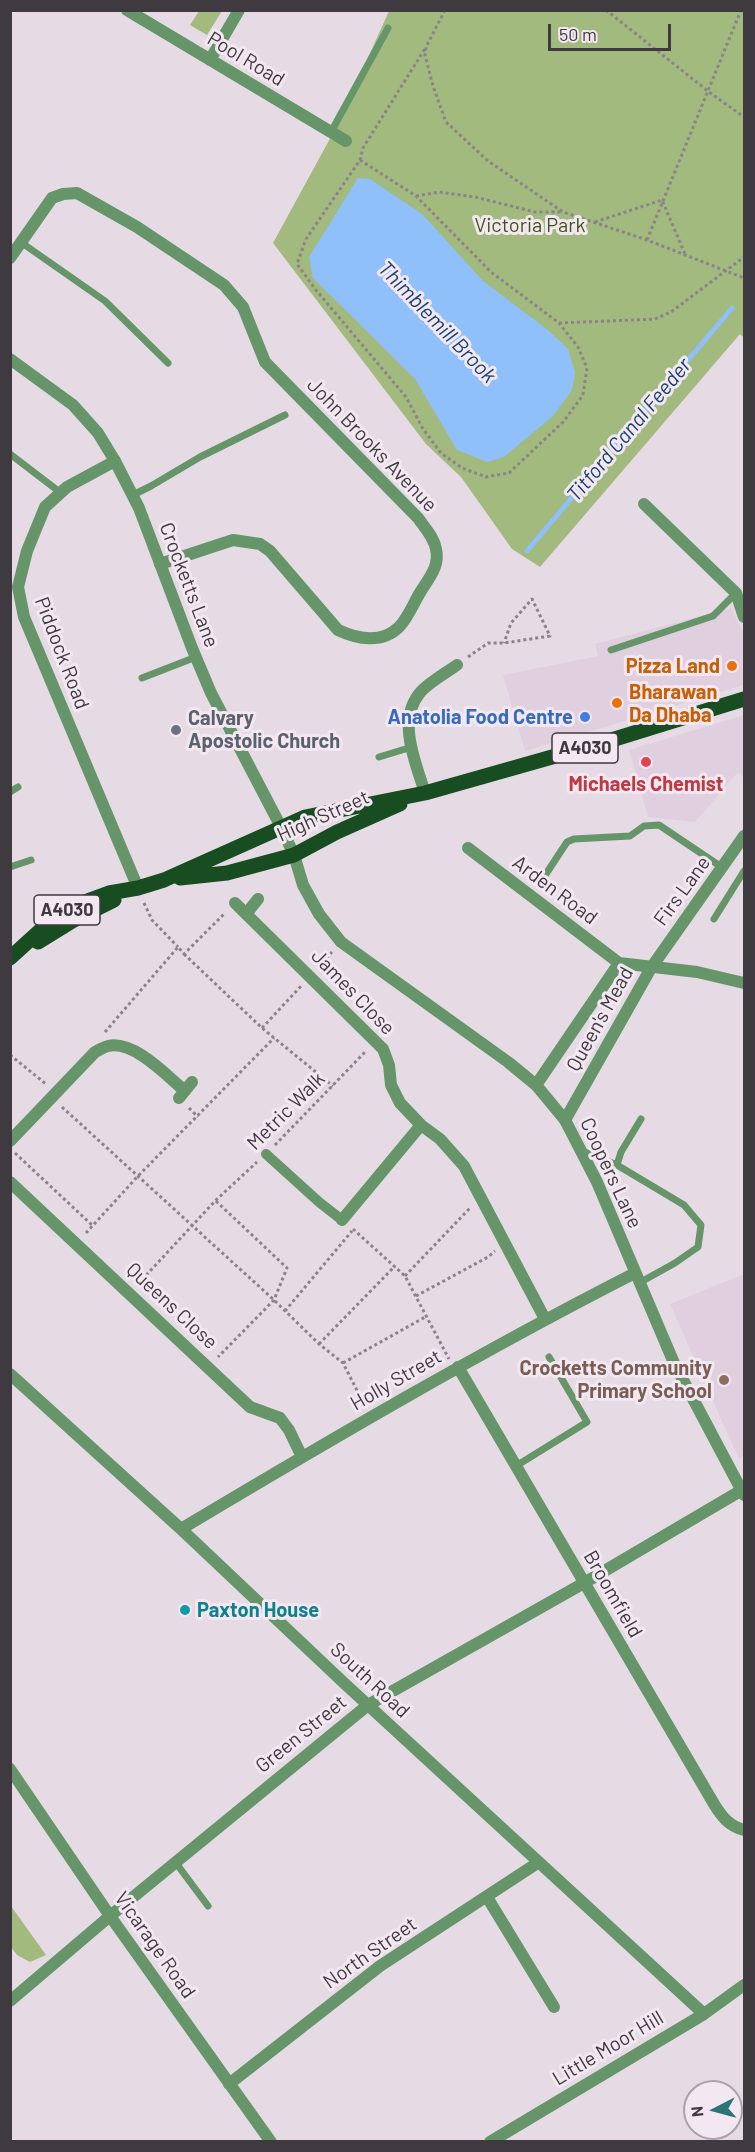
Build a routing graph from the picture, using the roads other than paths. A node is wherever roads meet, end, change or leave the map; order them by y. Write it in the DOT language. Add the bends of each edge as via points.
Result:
graph roads {
  1 [pos="127,10"];
  2 [pos="239,10"];
  3 [pos="388,28"];
  4 [pos="210,60"];
  5 [pos="331,132"];
  6 [pos="346,141"];
  7 [pos="22,243"];
  8 [pos="10,258"];
  9 [pos="10,359"];
  10 [pos="168,363"];
  11 [pos="285,415"];
  12 [pos="10,454"];
  13 [pos="115,461"];
  14 [pos="61,493"];
  15 [pos="133,495"];
  16 [pos="644,504"];
  17 [pos="160,564"];
  18 [pos="736,593"];
  19 [pos="744,617"];
  20 [pos="611,650"];
  21 [pos="196,657"];
  22 [pos="456,665"];
  23 [pos="141,678"];
  24 [pos="744,699"];
  25 [pos="412,747"];
  26 [pos="379,757"];
  27 [pos="18,787"];
  28 [pos="10,792"];
  29 [pos="425,793"];
  30 [pos="282,827"];
  31 [pos="744,836"];
  32 [pos="468,848"];
  33 [pos="294,855"];
  34 [pos="31,860"];
  35 [pos="10,867"];
  36 [pos="723,868"];
  37 [pos="744,871"];
  38 [pos="164,880"];
  39 [pos="542,880"];
  40 [pos="138,888"];
  41 [pos="258,899"];
  42 [pos="235,903"];
  43 [pos="246,914"];
  44 [pos="714,919"];
  45 [pos="10,958"];
  46 [pos="619,963"];
  47 [pos="651,968"];
  48 [pos="744,984"];
  49 [pos="536,1085"];
  50 [pos="185,1090"];
  51 [pos="641,1119"];
  52 [pos="565,1120"];
  53 [pos="421,1125"];
  54 [pos="10,1141"];
  55 [pos="582,1151"];
  56 [pos="266,1154"];
  57 [pos="617,1165"];
  58 [pos="10,1182"];
  59 [pos="342,1220"];
  60 [pos="637,1278"];
  61 [pos="545,1318"];
  62 [pos="549,1357"];
  63 [pos="456,1368"];
  64 [pos="10,1374"];
  65 [pos="302,1457"];
  66 [pos="516,1466"];
  67 [pos="743,1492"];
  68 [pos="181,1529"];
  69 [pos="584,1583"];
  70 [pos="368,1705"];
  71 [pos="10,1769"];
  72 [pos="744,1830"];
  73 [pos="540,1862"];
  74 [pos="176,1863"];
  75 [pos="487,1897"];
  76 [pos="208,1906"];
  77 [pos="110,1916"];
  78 [pos="744,1985"];
  79 [pos="10,2001"];
  80 [pos="554,2007"];
  81 [pos="704,2014"];
  82 [pos="229,2084"];
  83 [pos="271,2142"];
  84 [pos="490,2142"];
  1 -- 4 [label="street, Pool Road"];
  2 -- 4 [label="street"];
  3 -- 5 [label="lane"];
  4 -- 5 [label="street, Pool Road"];
  5 -- 6 [label="street, Pool Road"];
  7 -- 8 [label="street, John Brooks Avenue"];
  7 -- 10 [label="lane" via="105,301"];
  7 -- 17 [label="street, John Brooks Avenue" via="52,198 77,193 137,227 224,285 243,307 265,362 418,518 433,538 437,552 434,573 399,627 373,639 353,637 338,630 260,544 233,540"];
  9 -- 13 [label="street, Crocketts Lane" via="73,405 98,433"];
  11 -- 15 [label="lane"];
  12 -- 14 [label="lane"];
  13 -- 14 [label="street, Piddock Road"];
  13 -- 15 [label="street, Crocketts Lane"];
  14 -- 40 [label="street, Piddock Road" via="45,507 27,550 18,587 24,617"];
  15 -- 17 [label="street, Crocketts Lane"];
  16 -- 18 [label="street"];
  17 -- 21 [label="street, Crocketts Lane"];
  18 -- 19 [label="street"];
  18 -- 20 [label="lane" via="713,616"];
  21 -- 23 [label="lane"];
  21 -- 30 [label="street, Crocketts Lane"];
  22 -- 25 [label="street" via="419,693 410,712"];
  24 -- 29 [label="main road, High Street / A4030"];
  25 -- 26 [label="lane"];
  25 -- 29 [label="street"];
  27 -- 28 [label="lane"];
  29 -- 30 [label="main road, High Street / A4030" via="304,817"];
  29 -- 33 [label="main road, High Street / A4030"];
  30 -- 33 [label="street, Crocketts Lane"];
  30 -- 38 [label="main road, High Street / A4030"];
  31 -- 36 [label="street, Firs Lane"];
  32 -- 46 [label="street, Arden Road"];
  33 -- 38 [label="main road, High Street / A4030" via="227,873"];
  33 -- 49 [label="street, Coopers Lane" via="303,885 341,942"];
  34 -- 35 [label="lane"];
  36 -- 39 [label="lane" via="659,825 644,826 630,836 567,842"];
  36 -- 47 [label="street, Firs Lane"];
  37 -- 44 [label="lane"];
  38 -- 40 [label="main road, High Street / A4030"];
  40 -- 45 [label="main road, High Street / A4030"];
  41 -- 43 [label="street"];
  42 -- 43 [label="street, James Close"];
  43 -- 53 [label="street, James Close" via="383,1049 391,1085 400,1103"];
  46 -- 47 [label="street, Queen's Mead"];
  46 -- 49 [label="street, Queen's Mead"];
  47 -- 48 [label="street" via="697,972"];
  47 -- 52 [label="street, Queen's Mead"];
  49 -- 52 [label="street, Coopers Lane"];
  50 -- 54 [label="street" via="142,1055 128,1047 110,1045 95,1052"];
  51 -- 57 [label="lane"];
  52 -- 55 [label="street, Coopers Lane"];
  53 -- 59 [label="street"];
  53 -- 61 [label="street, James Close" via="464,1166"];
  55 -- 57 [label="lane"];
  55 -- 60 [label="street, Coopers Lane"];
  56 -- 59 [label="street"];
  57 -- 60 [label="lane" via="684,1205 701,1225 698,1247 675,1263"];
  58 -- 65 [label="street, Queens Close" via="250,1407 280,1418"];
  60 -- 61 [label="street, Holly Street"];
  60 -- 67 [label="street, Coopers Lane" via="674,1363"];
  61 -- 63 [label="street, Holly Street"];
  62 -- 66 [label="lane" via="587,1422"];
  63 -- 65 [label="street, Holly Street"];
  63 -- 66 [label="street, Broomfield"];
  64 -- 68 [label="street, South Road"];
  65 -- 68 [label="street, Holly Street"];
  66 -- 69 [label="street, Broomfield"];
  67 -- 69 [label="street, Green Street"];
  68 -- 70 [label="street, South Road"];
  69 -- 70 [label="street, Green Street"];
  69 -- 72 [label="street, Broomfield" via="723,1818"];
  70 -- 73 [label="street, South Road"];
  70 -- 74 [label="street, Green Street"];
  71 -- 77 [label="street, Vicarage Road"];
  73 -- 75 [label="street, North Street"];
  73 -- 81 [label="street, South Road"];
  74 -- 76 [label="lane"];
  74 -- 77 [label="street, Green Street"];
  75 -- 80 [label="street"];
  75 -- 82 [label="street, North Street" via="380,1966"];
  77 -- 79 [label="street, Green Street"];
  77 -- 82 [label="street, Vicarage Road"];
  78 -- 81 [label="street, Little Moor Hill"];
  81 -- 84 [label="street, Little Moor Hill"];
  82 -- 83 [label="street, Vicarage Road"];
}
